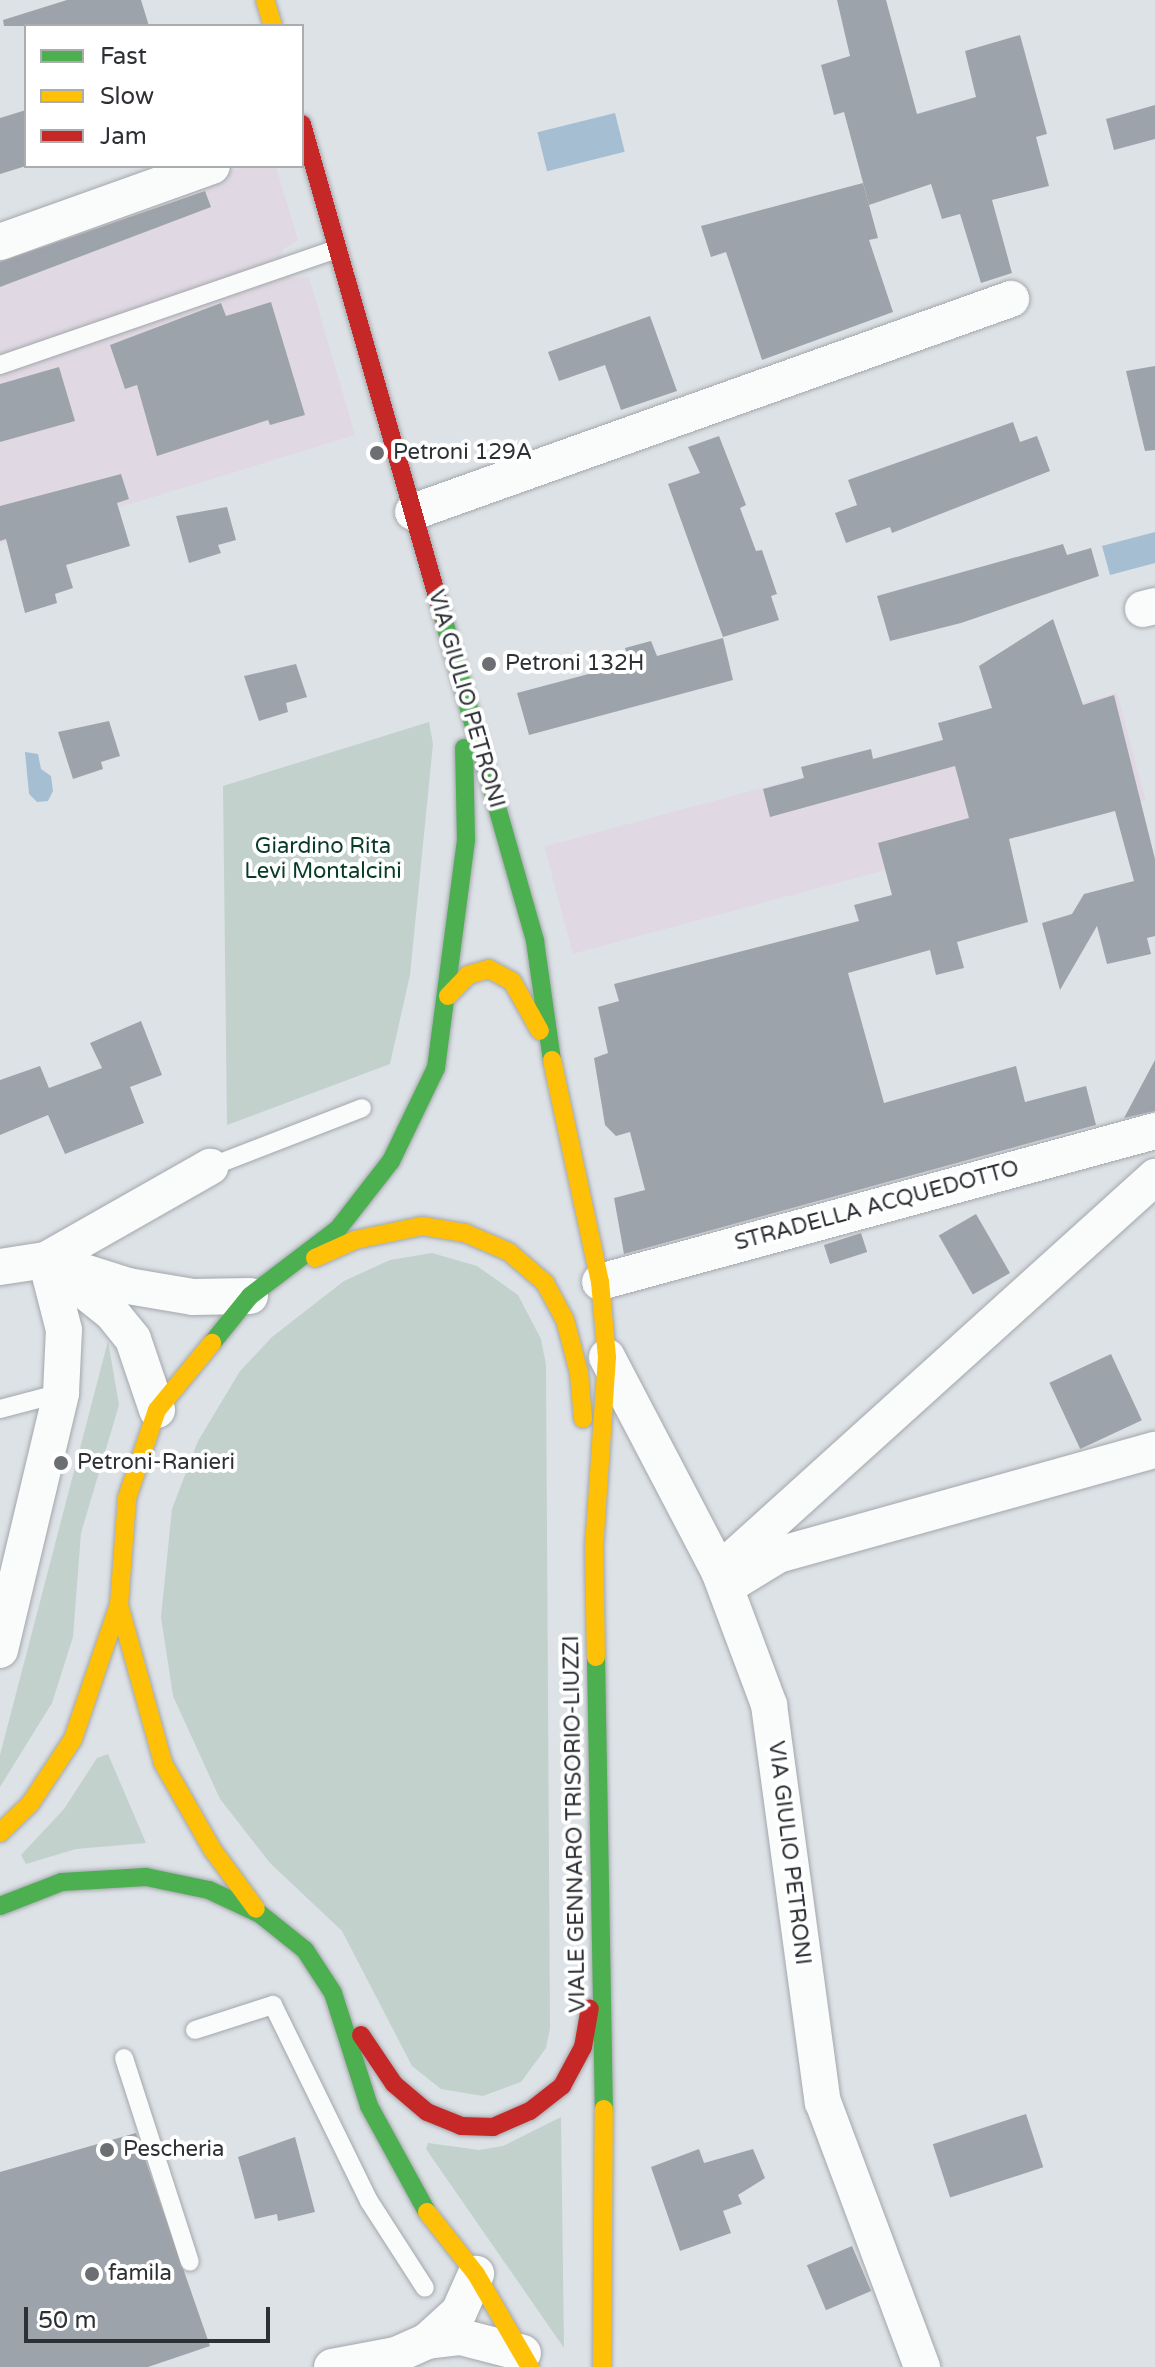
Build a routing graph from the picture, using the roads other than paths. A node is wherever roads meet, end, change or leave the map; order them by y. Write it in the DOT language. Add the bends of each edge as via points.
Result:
graph roads {
  1 [pos="265,0"];
  2 [pos="272,24"];
  3 [pos="304,137"];
  4 [pos="206,168"];
  5 [pos="0,242"];
  6 [pos="337,249"];
  7 [pos="1011,299"];
  8 [pos="0,365"];
  9 [pos="413,512"];
  10 [pos="463,685"];
  11 [pos="448,996"];
  12 [pos="548,1043"];
  13 [pos="362,1108"];
  14 [pos="1155,1131"];
  15 [pos="210,1167"];
  16 [pos="1155,1177"];
  17 [pos="46,1260"];
  18 [pos="0,1267"];
  19 [pos="283,1272"];
  20 [pos="600,1282"];
  21 [pos="250,1296"];
  22 [pos="607,1357"];
  23 [pos="61,1393"];
  24 [pos="0,1409"];
  25 [pos="157,1410"];
  26 [pos="1155,1450"];
  27 [pos="594,1546"];
  28 [pos="722,1579"];
  29 [pos="119,1605"];
  30 [pos="0,1650"];
  31 [pos="0,1833"];
  32 [pos="0,1906"];
  33 [pos="260,1914"];
  34 [pos="601,1957"];
  35 [pos="333,1993"];
  36 [pos="195,2030"];
  37 [pos="124,2058"];
  38 [pos="190,2262"];
  39 [pos="476,2274"];
  40 [pos="425,2288"];
  41 [pos="427,2341"];
  42 [pos="527,2360"];
  43 [pos="332,2367"];
  44 [pos="602,2367"];
  45 [pos="922,2367"];
  1 -- 2 [label="main road"];
  3 -- 6 [label="main road, VIA GIULIO PETRONI"];
  4 -- 5 [label="street"];
  6 -- 8 [label="lane"];
  6 -- 9 [label="main road, VIA GIULIO PETRONI"];
  7 -- 9 [label="street"];
  9 -- 10 [label="main road, VIA GIULIO PETRONI"];
  10 -- 11 [label="main road" via="466,840"];
  10 -- 12 [label="main road, VIA GIULIO PETRONI" via="535,941"];
  11 -- 12 [label="main road" via="468,975 489,969 512,981"];
  11 -- 19 [label="main road" via="436,1068 391,1161 338,1229"];
  12 -- 20 [label="main road, VIA GIULIO PETRONI"];
  13 -- 15 [label="lane"];
  14 -- 20 [label="street, STRADELLA ACQUEDOTTO"];
  15 -- 17 [label="street"];
  16 -- 28 [label="street"];
  17 -- 18 [label="street"];
  17 -- 21 [label="street" via="128,1286 193,1297"];
  17 -- 23 [label="street" via="64,1330"];
  17 -- 25 [label="street" via="112,1313 133,1339"];
  19 -- 21 [label="main road"];
  19 -- 27 [label="main road" via="355,1240 422,1226 465,1233 509,1252 533,1272 565,1320 579,1373"];
  20 -- 22 [label="main road, VIALE GENNARO TRISORIO-LIUZZI"];
  21 -- 25 [label="main road"];
  22 -- 27 [label="main road, VIALE GENNARO TRISORIO-LIUZZI"];
  22 -- 28 [label="street, VIA GIULIO PETRONI"];
  23 -- 24 [label="lane"];
  23 -- 30 [label="street"];
  25 -- 29 [label="main road" via="127,1498"];
  26 -- 28 [label="street" via="778,1555"];
  27 -- 34 [label="main road, VIALE GENNARO TRISORIO-LIUZZI"];
  28 -- 45 [label="street, VIA GIULIO PETRONI" via="769,1705 823,2102"];
  29 -- 31 [label="main road" via="73,1739 30,1804"];
  29 -- 33 [label="main road" via="163,1763 212,1849"];
  32 -- 33 [label="main road" via="62,1882 111,1875 209,1890"];
  33 -- 35 [label="main road" via="305,1950"];
  34 -- 35 [label="main road" via="583,2047 562,2086 530,2111 493,2127 461,2126 427,2112 394,2084"];
  34 -- 44 [label="main road, VIALE GENNARO TRISORIO-LIUZZI"];
  35 -- 39 [label="main road" via="369,2106 417,2200"];
  36 -- 40 [label="lane" via="273,2005 369,2201"];
  37 -- 38 [label="lane"];
  39 -- 41 [label="street" via="459,2312"];
  39 -- 42 [label="main road"];
  41 -- 42 [label="street" via="461,2337"];
  41 -- 43 [label="street" via="396,2355"];
}
